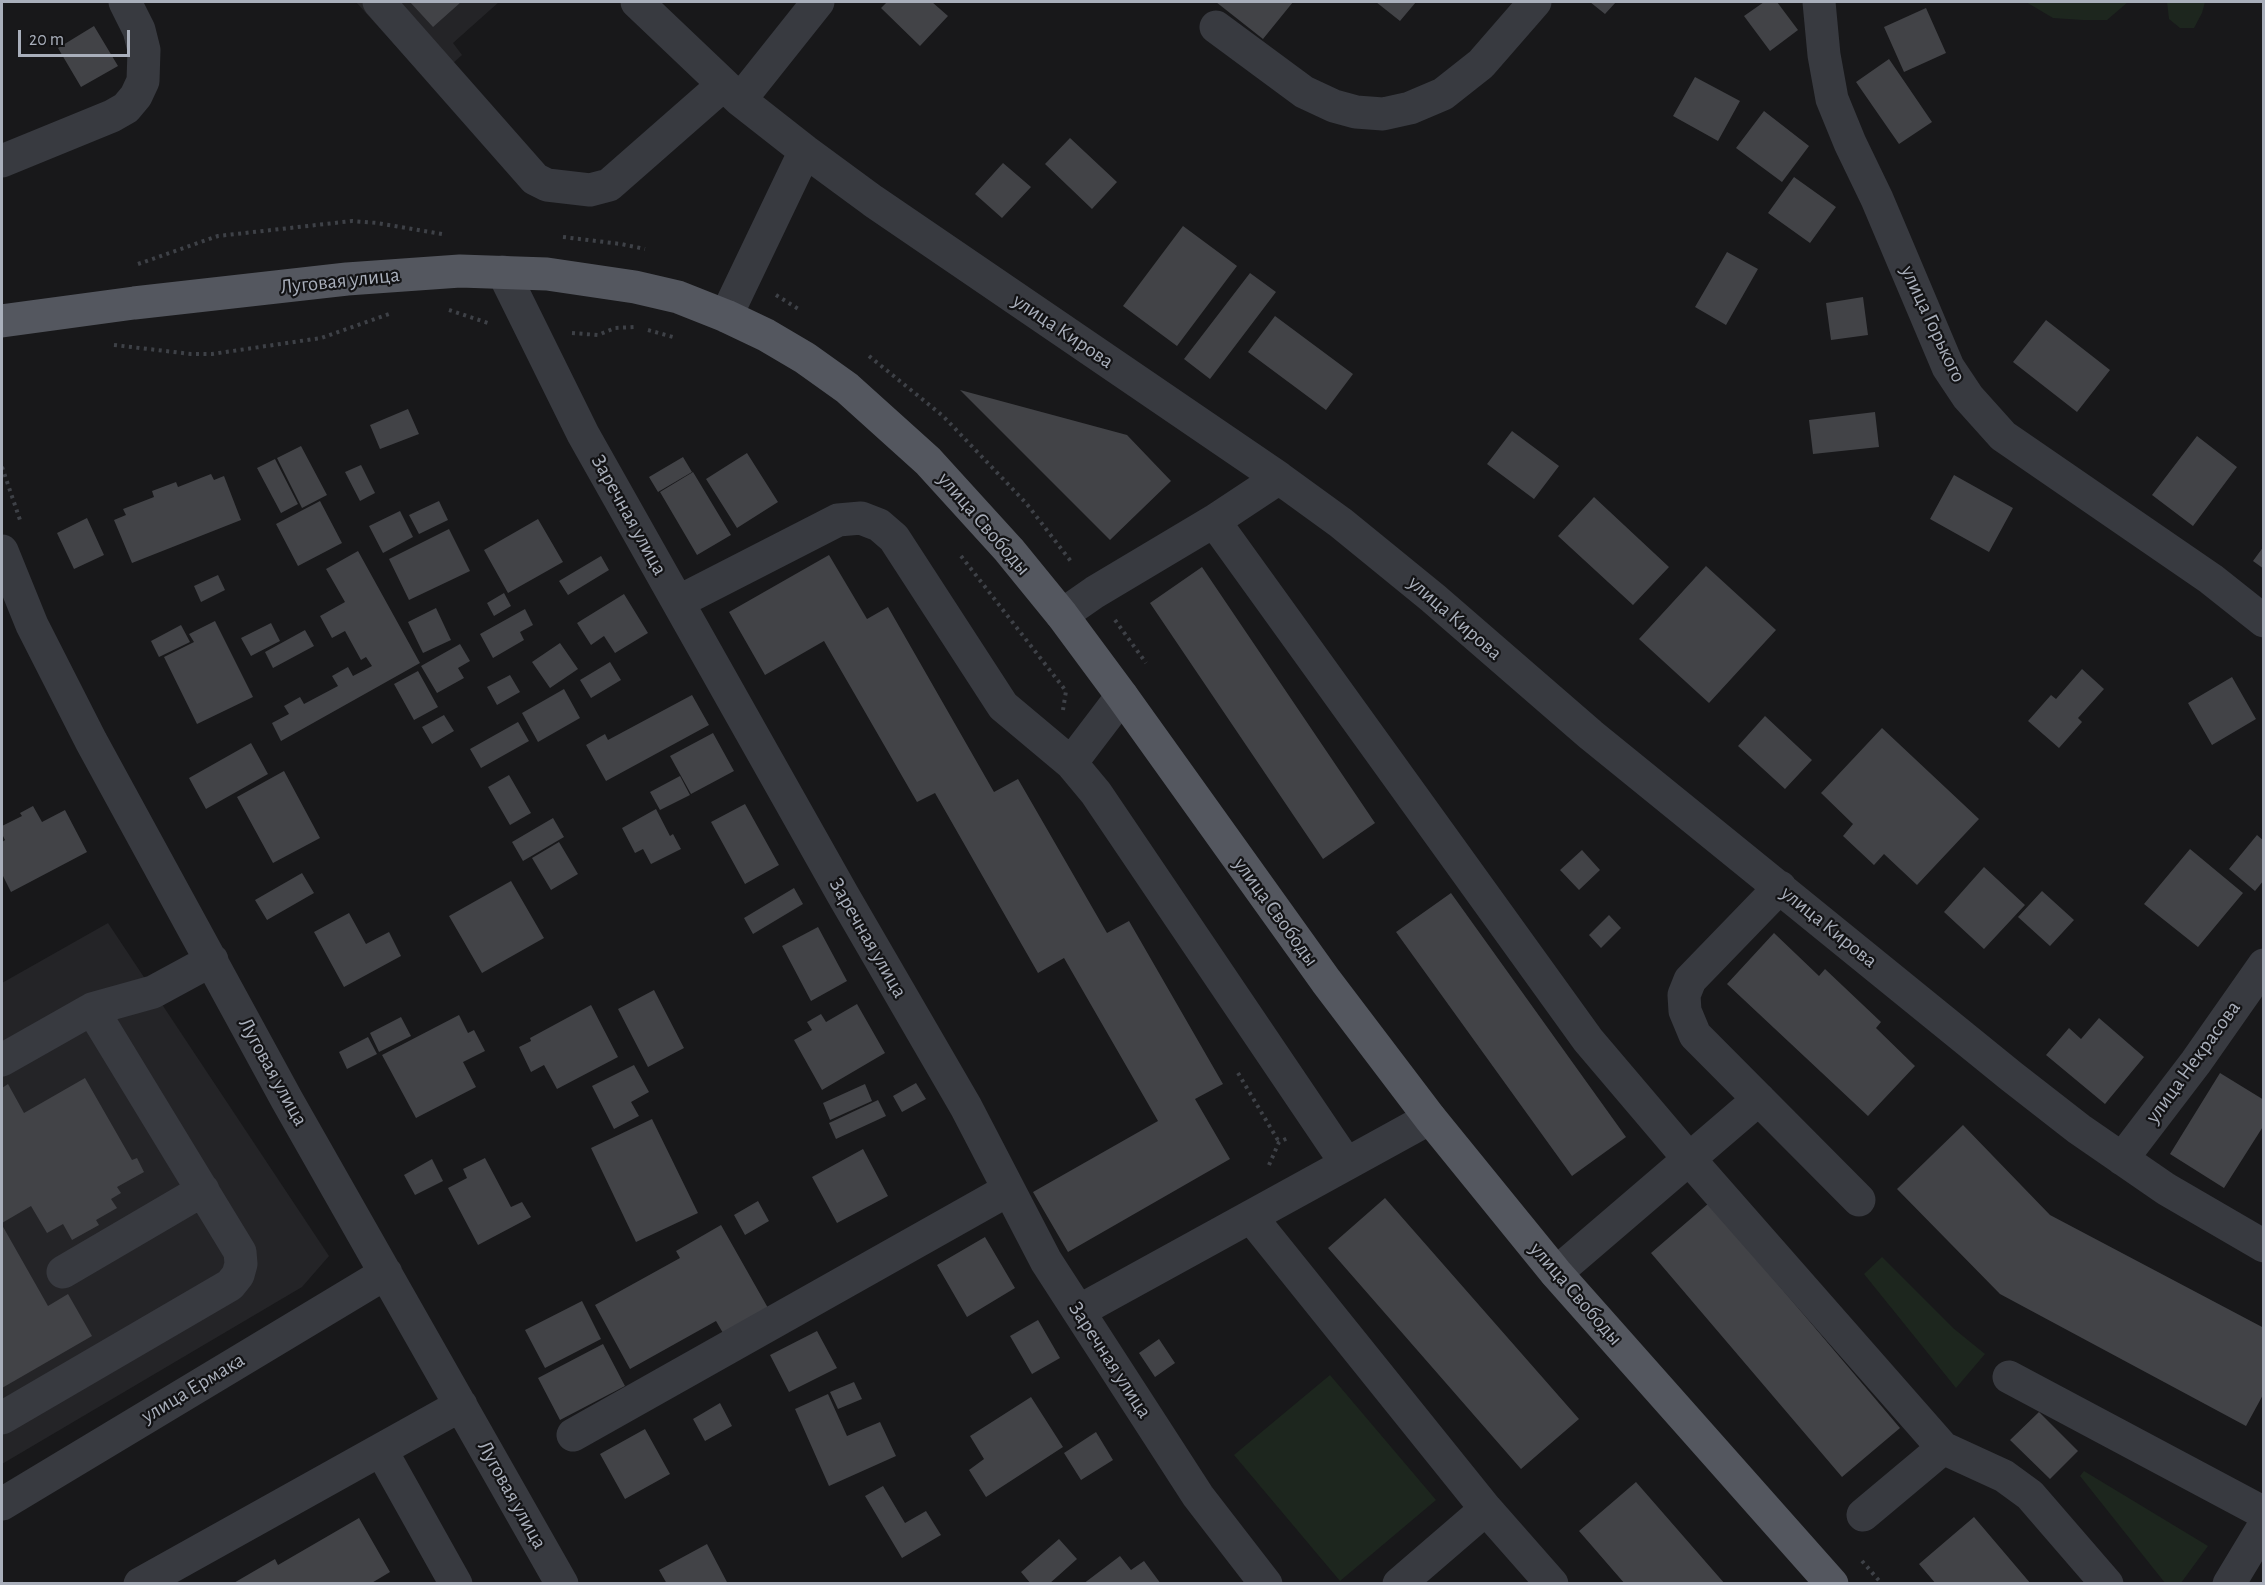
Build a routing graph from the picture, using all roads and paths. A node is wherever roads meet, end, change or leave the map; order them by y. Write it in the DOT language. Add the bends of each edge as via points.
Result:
graph roads {
  1 [pos="125,2"];
  2 [pos="379,2"];
  3 [pos="637,2"];
  4 [pos="819,2"];
  5 [pos="1535,2"];
  6 [pos="1819,2"];
  7 [pos="1216,27"];
  8 [pos="732,92"];
  9 [pos="805,151"];
  10 [pos="2,161"];
  11 [pos="503,272"];
  12 [pos="678,297"];
  13 [pos="726,316"];
  14 [pos="2,321"];
  15 [pos="1279,478"];
  16 [pos="1214,521"];
  17 [pos="2,551"];
  18 [pos="678,602"];
  19 [pos="1062,615"];
  20 [pos="2264,621"];
  21 [pos="1122,696"];
  22 [pos="1071,763"];
  23 [pos="1780,887"];
  24 [pos="212,960"];
  25 [pos="2264,965"];
  26 [pos="92,1009"];
  27 [pos="2,1060"];
  28 [pos="1759,1099"];
  29 [pos="1430,1118"];
  30 [pos="1322,1126"];
  31 [pos="2122,1159"];
  32 [pos="1690,1160"];
  33 [pos="1346,1163"];
  34 [pos="1267,1167"];
  35 [pos="203,1190"];
  36 [pos="1008,1190"];
  37 [pos="1859,1200"];
  38 [pos="1251,1217"];
  39 [pos="2264,1246"];
  40 [pos="63,1272"];
  41 [pos="386,1273"];
  42 [pos="1556,1273"];
  43 [pos="1078,1311"];
  44 [pos="2009,1377"];
  45 [pos="461,1405"];
  46 [pos="2,1418"];
  47 [pos="573,1435"];
  48 [pos="1942,1448"];
  49 [pos="381,1450"];
  50 [pos="2,1504"];
  51 [pos="1486,1509"];
  52 [pos="2264,1513"];
  53 [pos="1863,1515"];
  54 [pos="2264,1526"];
  55 [pos="140,1584"];
  56 [pos="456,1584"];
  57 [pos="562,1584"];
  58 [pos="1266,1584"];
  59 [pos="1399,1584"];
  60 [pos="1552,1584"];
  61 [pos="1832,1584"];
  62 [pos="2107,1584"];
  63 [pos="2229,1584"];
  1 -- 10 [label="street" via="144,50 143,81 136,96 112,116"];
  2 -- 8 [label="street" via="535,179 547,185 590,190 609,185"];
  3 -- 8 [label="street, улица Кирова"];
  4 -- 8 [label="street"];
  5 -- 7 [label="street" via="1480,64 1443,94 1383,114 1334,106 1304,92"];
  6 -- 20 [label="street, улица Горького" via="1832,99 1948,367 1968,397 2003,436 2211,579"];
  8 -- 9 [label="street, улица Кирова"];
  9 -- 13 [label="street"];
  9 -- 15 [label="street, улица Кирова" via="882,208"];
  11 -- 12 [label="main road, Луговая улица" via="596,280"];
  11 -- 14 [label="main road, Луговая улица" via="431,272 347,279"];
  11 -- 18 [label="street, Заречная улица" via="583,434"];
  12 -- 13 [label="main road, улица Свободы"];
  13 -- 19 [label="main road, улица Свободы" via="805,358 876,412 971,506"];
  15 -- 16 [label="street"];
  15 -- 23 [label="street, улица Кирова" via="1377,552 1591,735"];
  16 -- 19 [label="street"];
  16 -- 32 [label="street" via="1588,1040"];
  17 -- 24 [label="street, Луговая улица" via="63,688"];
  18 -- 22 [label="street" via="838,520 861,518 879,525 894,537 1003,706"];
  18 -- 36 [label="street, Заречная улица" via="966,1107"];
  19 -- 21 [label="main road, улица Свободы"];
  21 -- 22 [label="street"];
  21 -- 29 [label="main road, улица Свободы" via="1326,981"];
  22 -- 30 [label="street" via="1096,793"];
  23 -- 28 [label="street" via="1690,980 1684,995 1685,1011 1695,1035"];
  23 -- 31 [label="street, улица Кирова" via="2011,1076"];
  24 -- 26 [label="street" via="153,992"];
  24 -- 41 [label="street, Луговая улица"];
  25 -- 31 [label="street, улица Некрасова"];
  26 -- 27 [label="street"];
  26 -- 35 [label="street"];
  28 -- 32 [label="street"];
  28 -- 37 [label="street"];
  29 -- 33 [label="street"];
  29 -- 42 [label="main road, улица Свободы"];
  30 -- 33 [label="street"];
  30 -- 34 [label="path" via="1279,1142"];
  31 -- 39 [label="street, улица Кирова"];
  32 -- 42 [label="street"];
  32 -- 48 [label="street"];
  33 -- 38 [label="street"];
  35 -- 40 [label="street"];
  35 -- 46 [label="street" via="240,1252 238,1275 230,1285"];
  36 -- 43 [label="street, Заречная улица"];
  36 -- 47 [label="street"];
  38 -- 43 [label="street"];
  38 -- 51 [label="street"];
  41 -- 45 [label="street, Луговая улица"];
  41 -- 50 [label="street, улица Ермака"];
  42 -- 61 [label="main road, улица Свободы"];
  43 -- 58 [label="street, Заречная улица" via="1198,1496"];
  44 -- 52 [label="street"];
  45 -- 49 [label="street"];
  45 -- 57 [label="street, Луговая улица"];
  48 -- 53 [label="street"];
  48 -- 62 [label="street" via="2004,1476 2030,1495"];
  49 -- 55 [label="street"];
  49 -- 56 [label="street"];
  51 -- 59 [label="street"];
  51 -- 60 [label="street"];
  54 -- 63 [label="street"];
}
